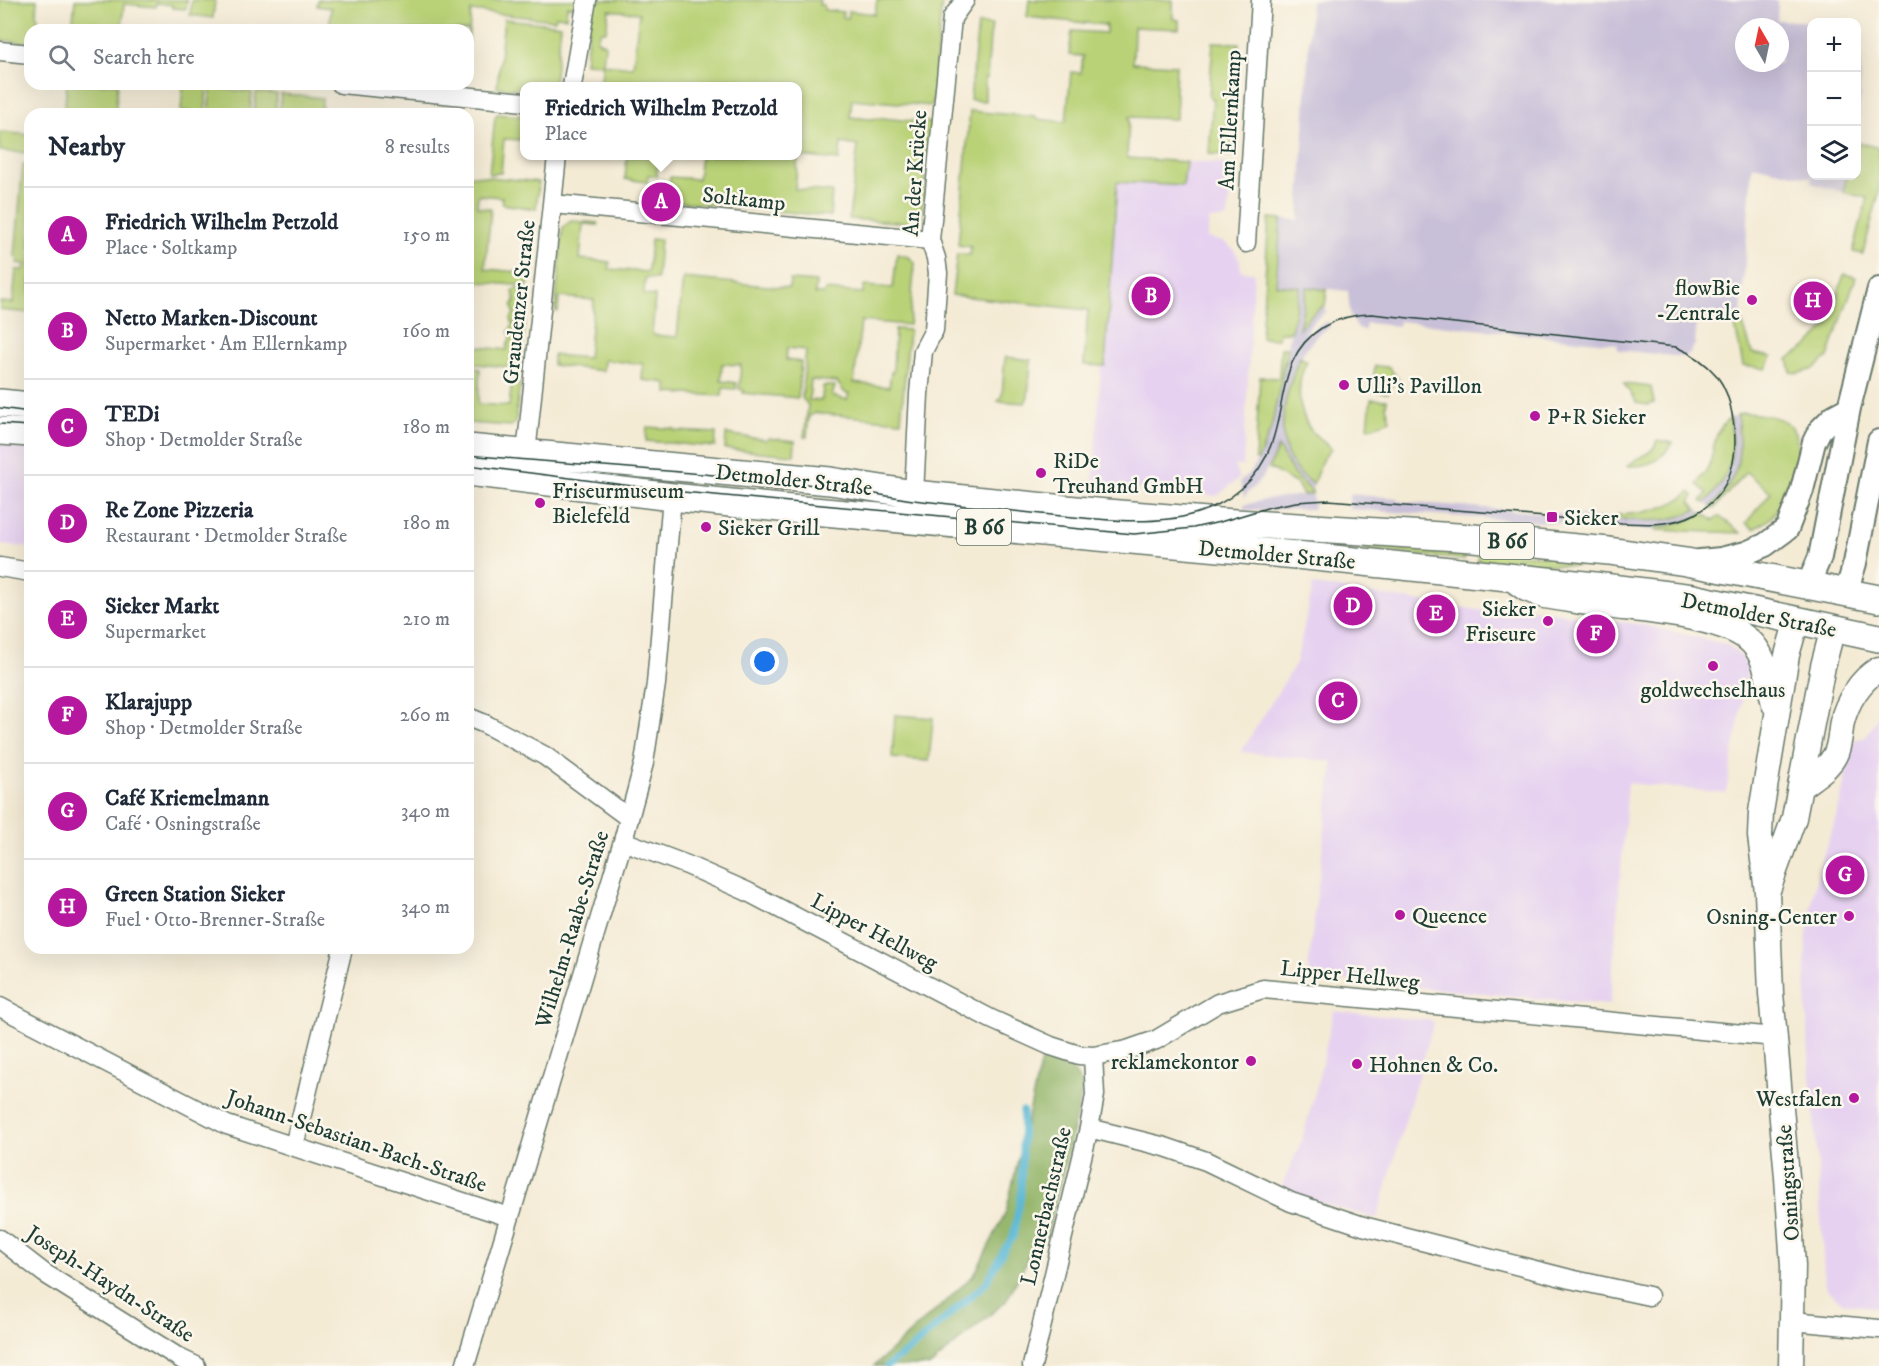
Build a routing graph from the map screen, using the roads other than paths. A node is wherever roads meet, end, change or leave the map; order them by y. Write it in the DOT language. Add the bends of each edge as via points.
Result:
graph roads {
  1 [pos="586,0"];
  2 [pos="965,0"];
  3 [pos="1261,0"];
  4 [pos="0,51"];
  5 [pos="24,53"];
  6 [pos="573,82"];
  7 [pos="402,90"];
  8 [pos="520,102"];
  9 [pos="557,160"];
  10 [pos="553,204"];
  11 [pos="930,240"];
  12 [pos="1246,243"];
  13 [pos="1879,289"];
  14 [pos="0,403"];
  15 [pos="24,405"];
  16 [pos="1849,408"];
  17 [pos="0,431"];
  18 [pos="24,433"];
  19 [pos="1879,441"];
  20 [pos="474,449"];
  21 [pos="526,454"];
  22 [pos="674,466"];
  23 [pos="474,473"];
  24 [pos="914,494"];
  25 [pos="672,496"];
  26 [pos="1868,496"];
  27 [pos="1879,535"];
  28 [pos="1686,562"];
  29 [pos="0,567"];
  30 [pos="24,571"];
  31 [pos="1509,576"];
  32 [pos="1808,585"];
  33 [pos="1846,593"];
  34 [pos="1879,599"];
  35 [pos="1797,620"];
  36 [pos="1833,628"];
  37 [pos="1879,638"];
  38 [pos="1879,669"];
  39 [pos="1776,717"];
  40 [pos="474,720"];
  41 [pos="1800,787"];
  42 [pos="629,818"];
  43 [pos="623,841"];
  44 [pos="1767,892"];
  45 [pos="342,954"];
  46 [pos="0,1007"];
  47 [pos="1774,1037"];
  48 [pos="1093,1056"];
  49 [pos="1089,1128"];
  50 [pos="294,1146"];
  51 [pos="509,1217"];
  52 [pos="0,1239"];
  53 [pos="1649,1296"];
  54 [pos="1792,1321"];
  55 [pos="1879,1329"];
  56 [pos="196,1366"];
  57 [pos="465,1366"];
  58 [pos="1032,1366"];
  59 [pos="1791,1366"];
  1 -- 6 [label="street"];
  2 -- 11 [label="street, An der Krücke" via="952,18"];
  3 -- 12 [label="street, Am Ellernkamp"];
  4 -- 5 [label="street"];
  7 -- 8 [label="street"];
  9 -- 10 [label="street, Graudenzer Straße"];
  10 -- 11 [label="street, Soltkamp"];
  10 -- 21 [label="street, Graudenzer Straße"];
  11 -- 24 [label="street, An der Krücke" via="938,273 934,330 923,351"];
  13 -- 16 [label="street"];
  14 -- 15 [label="main road"];
  16 -- 28 [label="street, B 66" via="1820,430 1787,529 1746,553"];
  16 -- 32 [label="street" via="1820,557"];
  17 -- 18 [label="main road"];
  19 -- 26 [label="street"];
  20 -- 21 [label="main road, Detmolder Straße / B 66"];
  21 -- 22 [label="main road, Detmolder Straße / B 66"];
  22 -- 24 [label="main road, Detmolder Straße / B 66" via="830,481"];
  22 -- 25 [label="main road"];
  23 -- 25 [label="main road, Detmolder Straße / B 66"];
  24 -- 28 [label="main road, Detmolder Straße / B 66" via="1168,519 1473,538"];
  25 -- 31 [label="main road, Detmolder Straße / B 66"];
  25 -- 42 [label="street, Wilhelm-Raabe-Straße" via="656,684 644,763"];
  26 -- 27 [label="street"];
  26 -- 33 [label="street"];
  28 -- 32 [label="main road, Detmolder Straße / B 66"];
  29 -- 30 [label="street"];
  31 -- 35 [label="main road, Detmolder Straße / B 66" via="1693,598"];
  31 -- 39 [label="main road" via="1544,596 1695,619 1738,633 1761,656"];
  32 -- 33 [label="main road, Detmolder Straße / B 66"];
  32 -- 35 [label="main road"];
  33 -- 34 [label="main road, Detmolder Straße / B 66"];
  33 -- 36 [label="main road"];
  35 -- 36 [label="main road, Detmolder Straße / B 66"];
  35 -- 39 [label="main road, Osningstraße"];
  36 -- 37 [label="main road, Detmolder Straße / B 66"];
  36 -- 41 [label="main road, Osningstraße"];
  38 -- 41 [label="main road" via="1851,699 1842,721 1837,753"];
  39 -- 44 [label="main road, Osningstraße" via="1761,812"];
  40 -- 42 [label="street" via="545,756"];
  41 -- 44 [label="main road, Osningstraße" via="1794,818"];
  42 -- 43 [label="street, Wilhelm-Raabe-Straße"];
  43 -- 48 [label="street, Lipper Hellweg" via="746,891 1020,1033"];
  43 -- 51 [label="street, Wilhelm-Raabe-Straße"];
  44 -- 47 [label="main road, Osningstraße"];
  45 -- 50 [label="street"];
  46 -- 50 [label="street, Johann-Sebastian-Bach-Straße" via="227,1125"];
  47 -- 48 [label="street, Lipper Hellweg" via="1263,989 1218,1003 1156,1040"];
  47 -- 54 [label="main road, Osningstraße" via="1793,1266"];
  48 -- 49 [label="street, Lonnerbachstraße" via="1095,1095"];
  49 -- 53 [label="street" via="1206,1161 1291,1202 1363,1226"];
  49 -- 58 [label="street, Lonnerbachstraße"];
  50 -- 51 [label="street, Johann-Sebastian-Bach-Straße"];
  51 -- 57 [label="street, Wilhelm-Raabe-Straße"];
  52 -- 56 [label="street, Joseph-Haydn-Straße" via="44,1273"];
  54 -- 55 [label="street"];
  54 -- 59 [label="main road, Osningstraße"];
}
